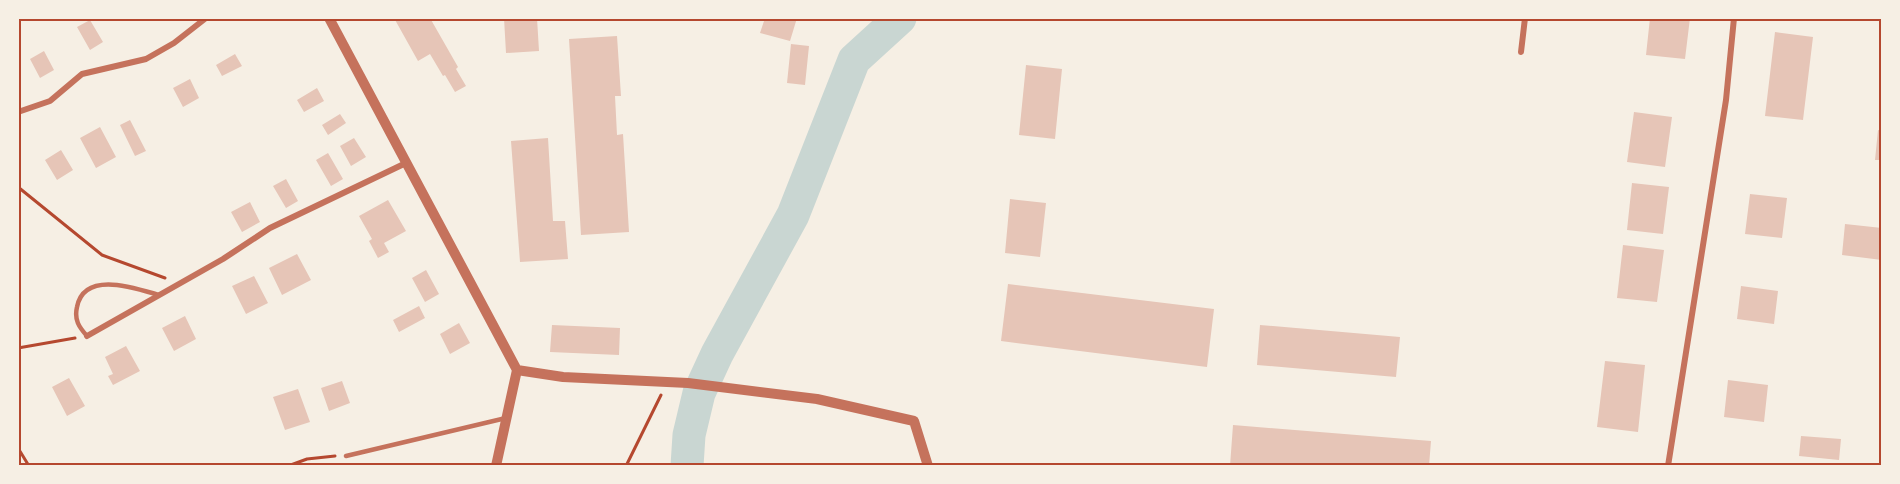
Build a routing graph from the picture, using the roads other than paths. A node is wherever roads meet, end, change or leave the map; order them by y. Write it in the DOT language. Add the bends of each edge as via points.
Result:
graph roads {
  1 [pos="206,18"];
  2 [pos="329,18"];
  3 [pos="1525,18"];
  4 [pos="1734,18"];
  5 [pos="1521,52"];
  6 [pos="18,112"];
  7 [pos="406,163"];
  8 [pos="159,295"];
  9 [pos="87,336"];
  10 [pos="517,370"];
  11 [pos="506,418"];
  12 [pos="346,456"];
  13 [pos="496,466"];
  14 [pos="928,466"];
  15 [pos="1668,466"];
  1 -- 6 [label="street" via="174,43 146,58 82,74 51,101"];
  2 -- 7 [label="street"];
  3 -- 5 [label="street"];
  4 -- 15 [label="street" via="1726,100"];
  7 -- 8 [label="street" via="270,228"];
  7 -- 10 [label="street"];
  8 -- 9 [label="street"];
  8 -- 9 [label="lane" via="128,286 103,284 89,289 79,298 76,310 78,325"];
  10 -- 11 [label="street"];
  10 -- 14 [label="street" via="563,377 688,383 817,399 914,421"];
  11 -- 12 [label="lane"];
  11 -- 13 [label="street"];
}
